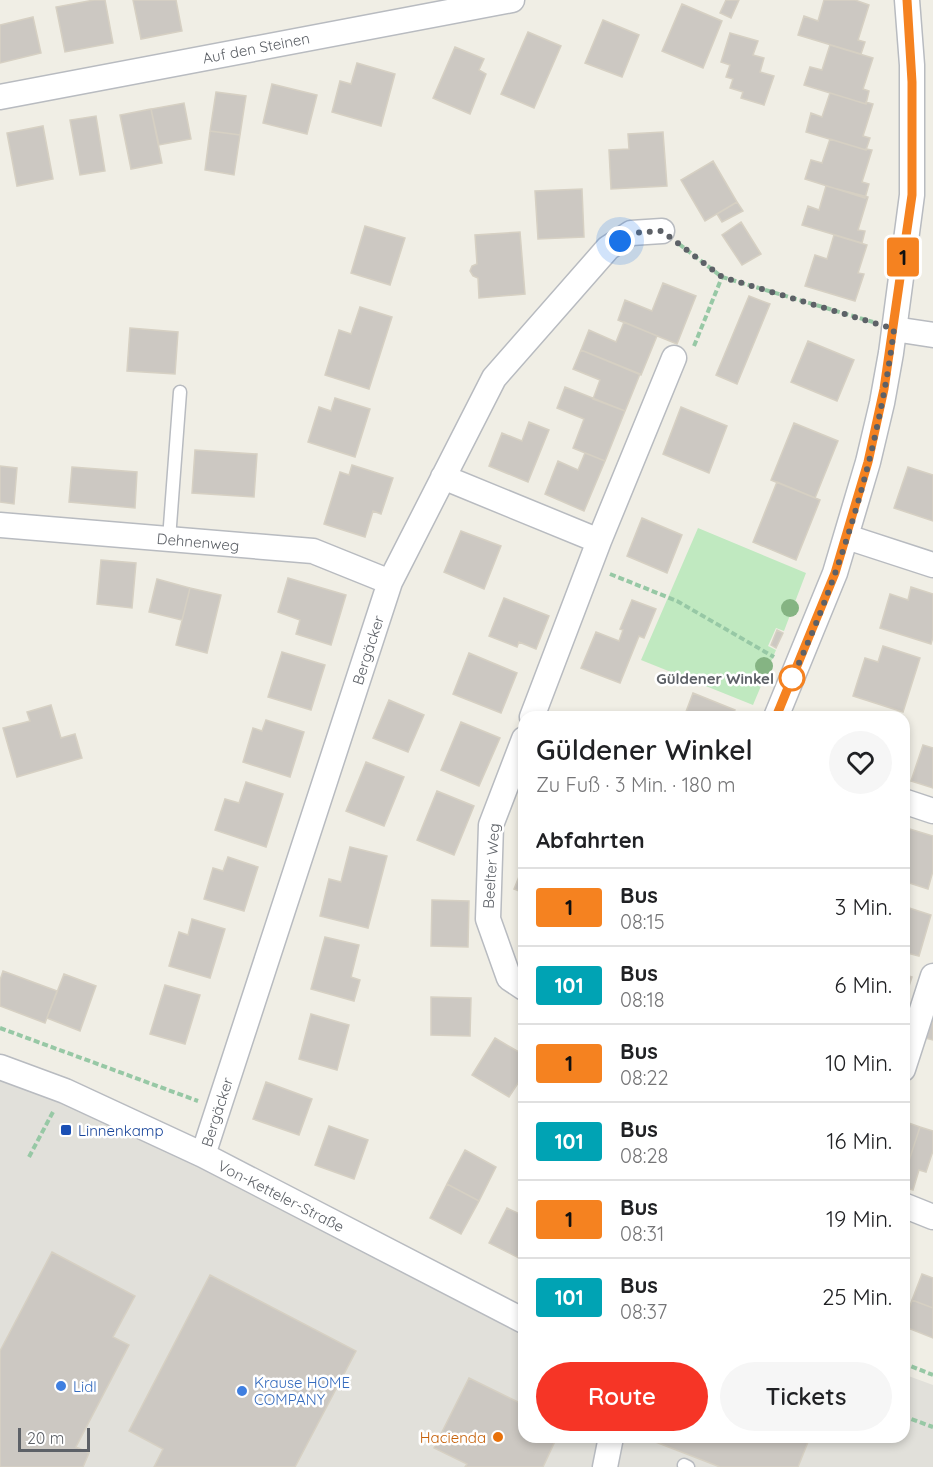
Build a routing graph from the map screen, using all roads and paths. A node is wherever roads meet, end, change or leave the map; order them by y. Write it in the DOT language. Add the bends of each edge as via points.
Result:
graph roads {
  1 [pos="512,0"];
  2 [pos="907,0"];
  3 [pos="0,97"];
  4 [pos="662,231"];
  5 [pos="722,277"];
  6 [pos="894,329"];
  7 [pos="933,335"];
  8 [pos="674,358"];
  9 [pos="180,392"];
  10 [pos="443,477"];
  11 [pos="0,525"];
  12 [pos="847,537"];
  13 [pos="169,539"];
  14 [pos="599,541"];
  15 [pos="933,565"];
  16 [pos="589,566"];
  17 [pos="390,582"];
  18 [pos="796,669"];
  19 [pos="534,711"];
  20 [pos="778,711"];
  21 [pos="518,755"];
  22 [pos="910,804"];
  23 [pos="933,812"];
  24 [pos="933,976"];
  25 [pos="518,984"];
  26 [pos="0,1028"];
  27 [pos="910,1047"];
  28 [pos="0,1068"];
  29 [pos="65,1091"];
  30 [pos="218,1108"];
  31 [pos="202,1155"];
  32 [pos="29,1157"];
  33 [pos="910,1208"];
  34 [pos="933,1217"];
  35 [pos="518,1318"];
  36 [pos="910,1366"];
  37 [pos="933,1375"];
  38 [pos="910,1419"];
  39 [pos="933,1427"];
  40 [pos="610,1443"];
  41 [pos="605,1467"];
  1 -- 3 [label="street, Auf den Steinen"];
  2 -- 6 [label="street" via="912,57 912,195"];
  4 -- 5 [label="path"];
  4 -- 10 [label="street, Bergäcker" via="631,233 608,248 556,305 494,378"];
  5 -- 6 [label="path"];
  5 -- 8 [label="path" via="691,353"];
  6 -- 7 [label="street"];
  6 -- 12 [label="street" via="879,419"];
  8 -- 14 [label="street"];
  9 -- 13 [label="lane"];
  10 -- 14 [label="street"];
  10 -- 17 [label="street, Bergäcker"];
  11 -- 13 [label="street, Dehnenweg"];
  12 -- 15 [label="street"];
  12 -- 18 [label="street"];
  13 -- 17 [label="street, Dehnenweg" via="313,551"];
  14 -- 16 [label="street"];
  16 -- 18 [label="path" via="677,601"];
  16 -- 19 [label="street"];
  17 -- 30 [label="street, Bergäcker"];
  18 -- 20 [label="street"];
  21 -- 25 [label="street, Beelter Weg" via="491,825 488,919 509,978"];
  22 -- 23 [label="street"];
  24 -- 27 [label="street"];
  26 -- 30 [label="path"];
  28 -- 29 [label="street, Von-Ketteler-Straße"];
  29 -- 31 [label="street, Von-Ketteler-Straße"];
  29 -- 32 [label="path"];
  30 -- 31 [label="street, Bergäcker"];
  31 -- 35 [label="street, Von-Ketteler-Straße"];
  33 -- 34 [label="street"];
  36 -- 37 [label="path"];
  38 -- 39 [label="path"];
  40 -- 41 [label="street"];
}
